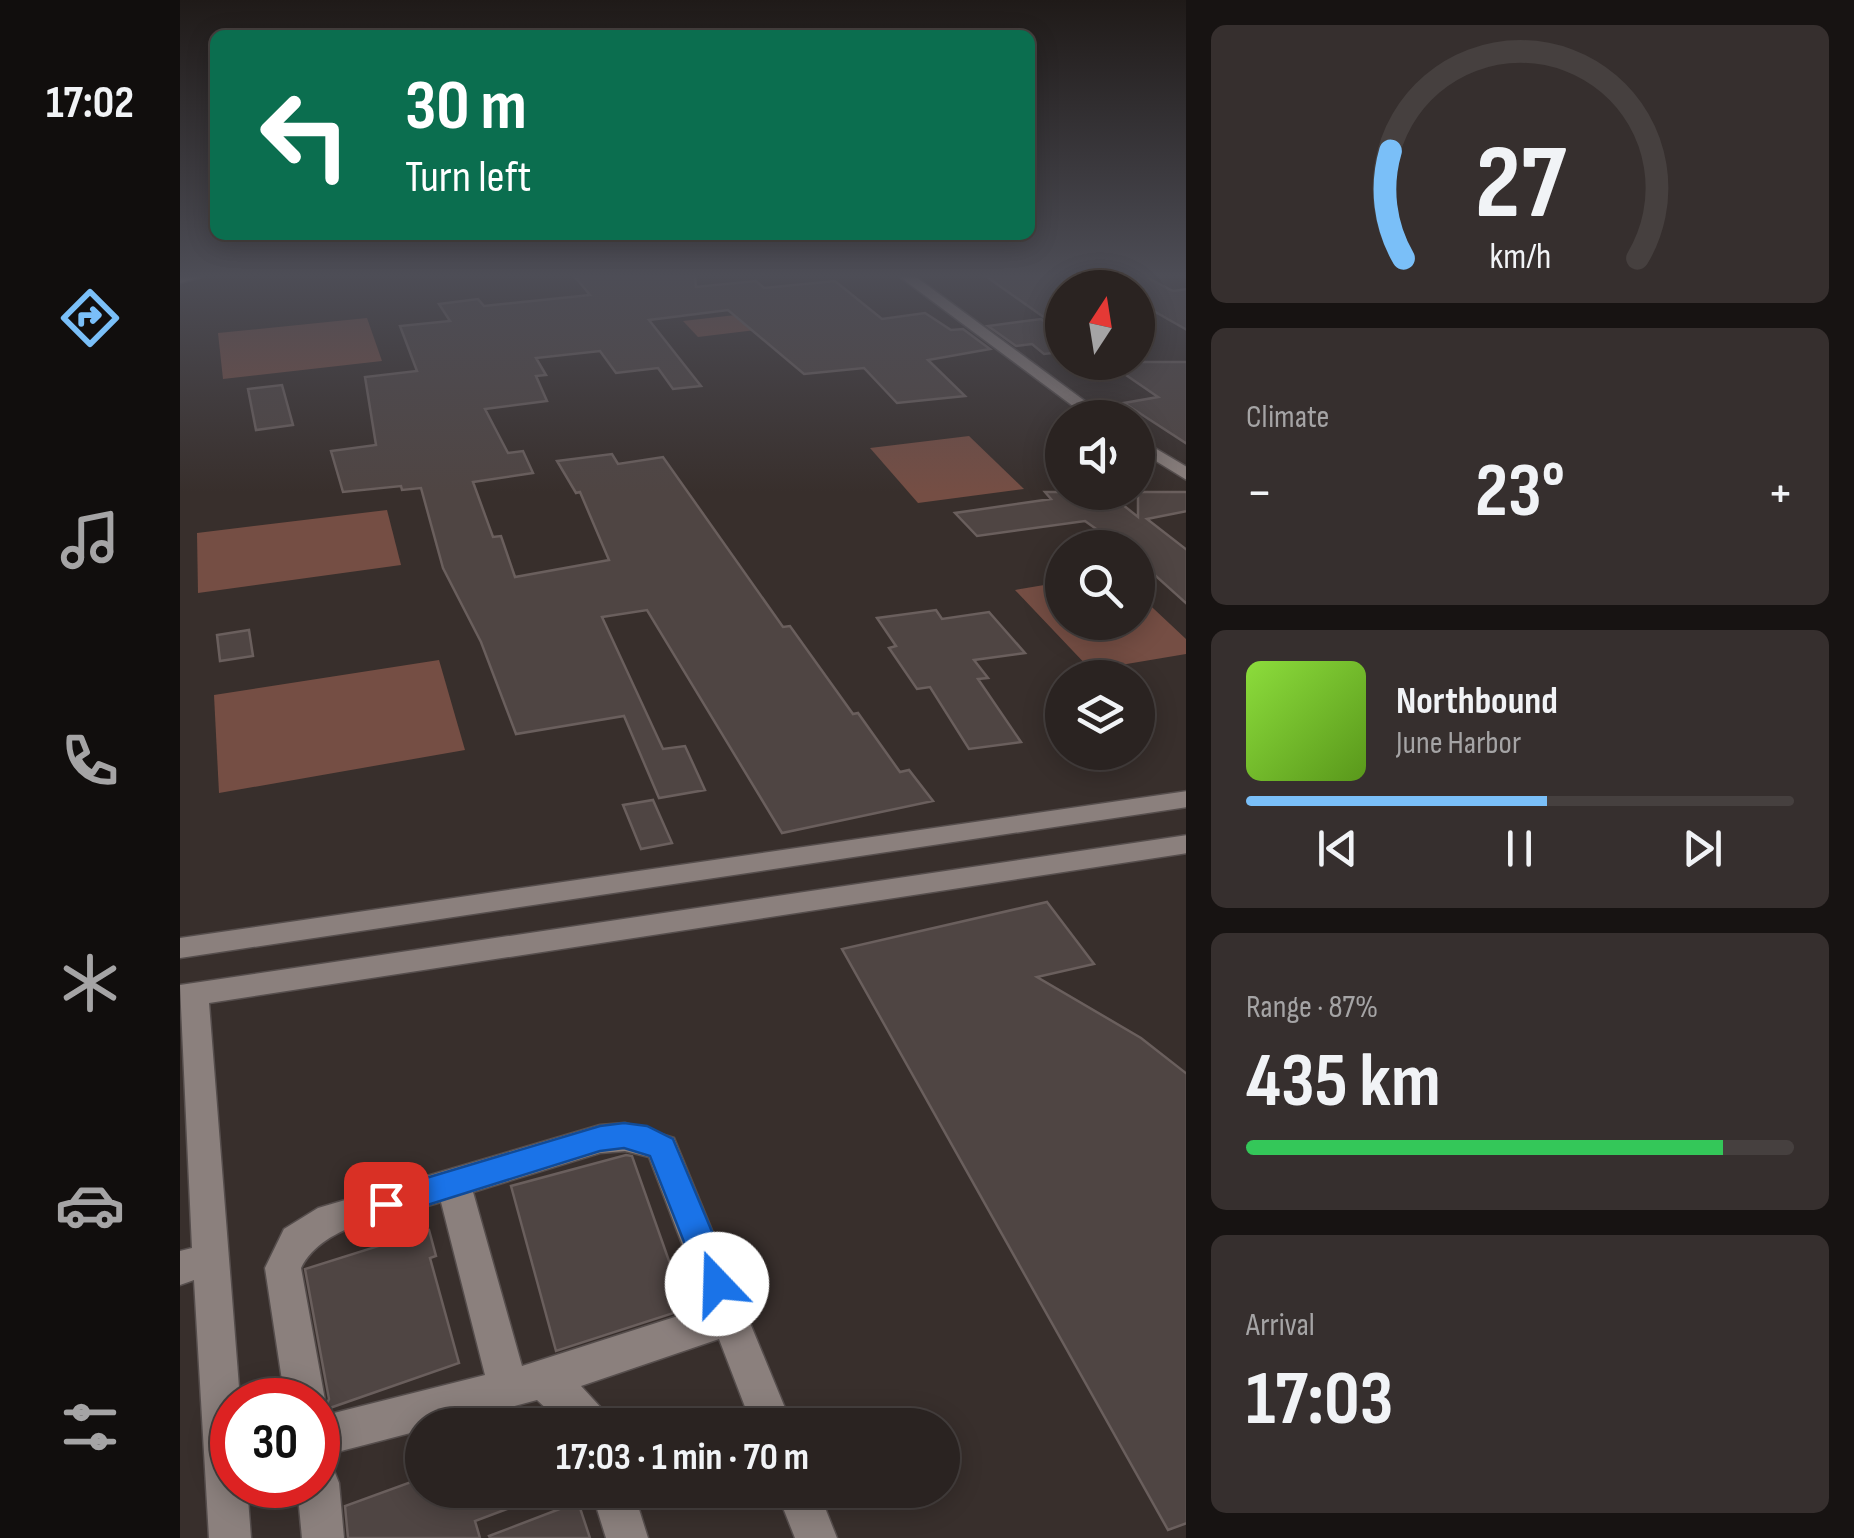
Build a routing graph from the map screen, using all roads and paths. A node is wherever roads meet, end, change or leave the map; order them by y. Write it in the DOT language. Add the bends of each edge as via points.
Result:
graph roads {
  1 [pos="1006,349"];
  2 [pos="1075,400"];
  3 [pos="1155,453"];
  4 [pos="1186,474"];
  5 [pos="1186,798"];
  6 [pos="1186,844"];
  7 [pos="180,948"];
  8 [pos="187,995"];
  9 [pos="454,1184"];
  10 [pos="196,1264"];
  11 [pos="730,1317"];
  12 [pos="301,1378"];
  13 [pos="525,1384"];
  14 [pos="576,1408"];
  15 [pos="765,1408"];
  16 [pos="340,1431"];
  17 [pos="320,1508"];
  18 [pos="618,1508"];
  19 [pos="804,1508"];
  20 [pos="230,1538"];
  21 [pos="323,1538"];
  22 [pos="628,1538"];
  23 [pos="816,1538"];
  1 -- 2 [label="street"];
  3 -- 4 [label="street"];
  5 -- 7 [label="street"];
  6 -- 8 [label="street"];
  8 -- 10 [label="street"];
  9 -- 11 [label="street" via="600,1138 647,1138 662,1148"];
  9 -- 12 [label="street" via="318,1224 297,1240 283,1268"];
  9 -- 13 [label="street"];
  10 -- 20 [label="street"];
  11 -- 13 [label="street"];
  11 -- 15 [label="street"];
  13 -- 14 [label="street"];
  13 -- 16 [label="street"];
  17 -- 21 [label="street"];
  18 -- 22 [label="street"];
  19 -- 23 [label="street"];
}
